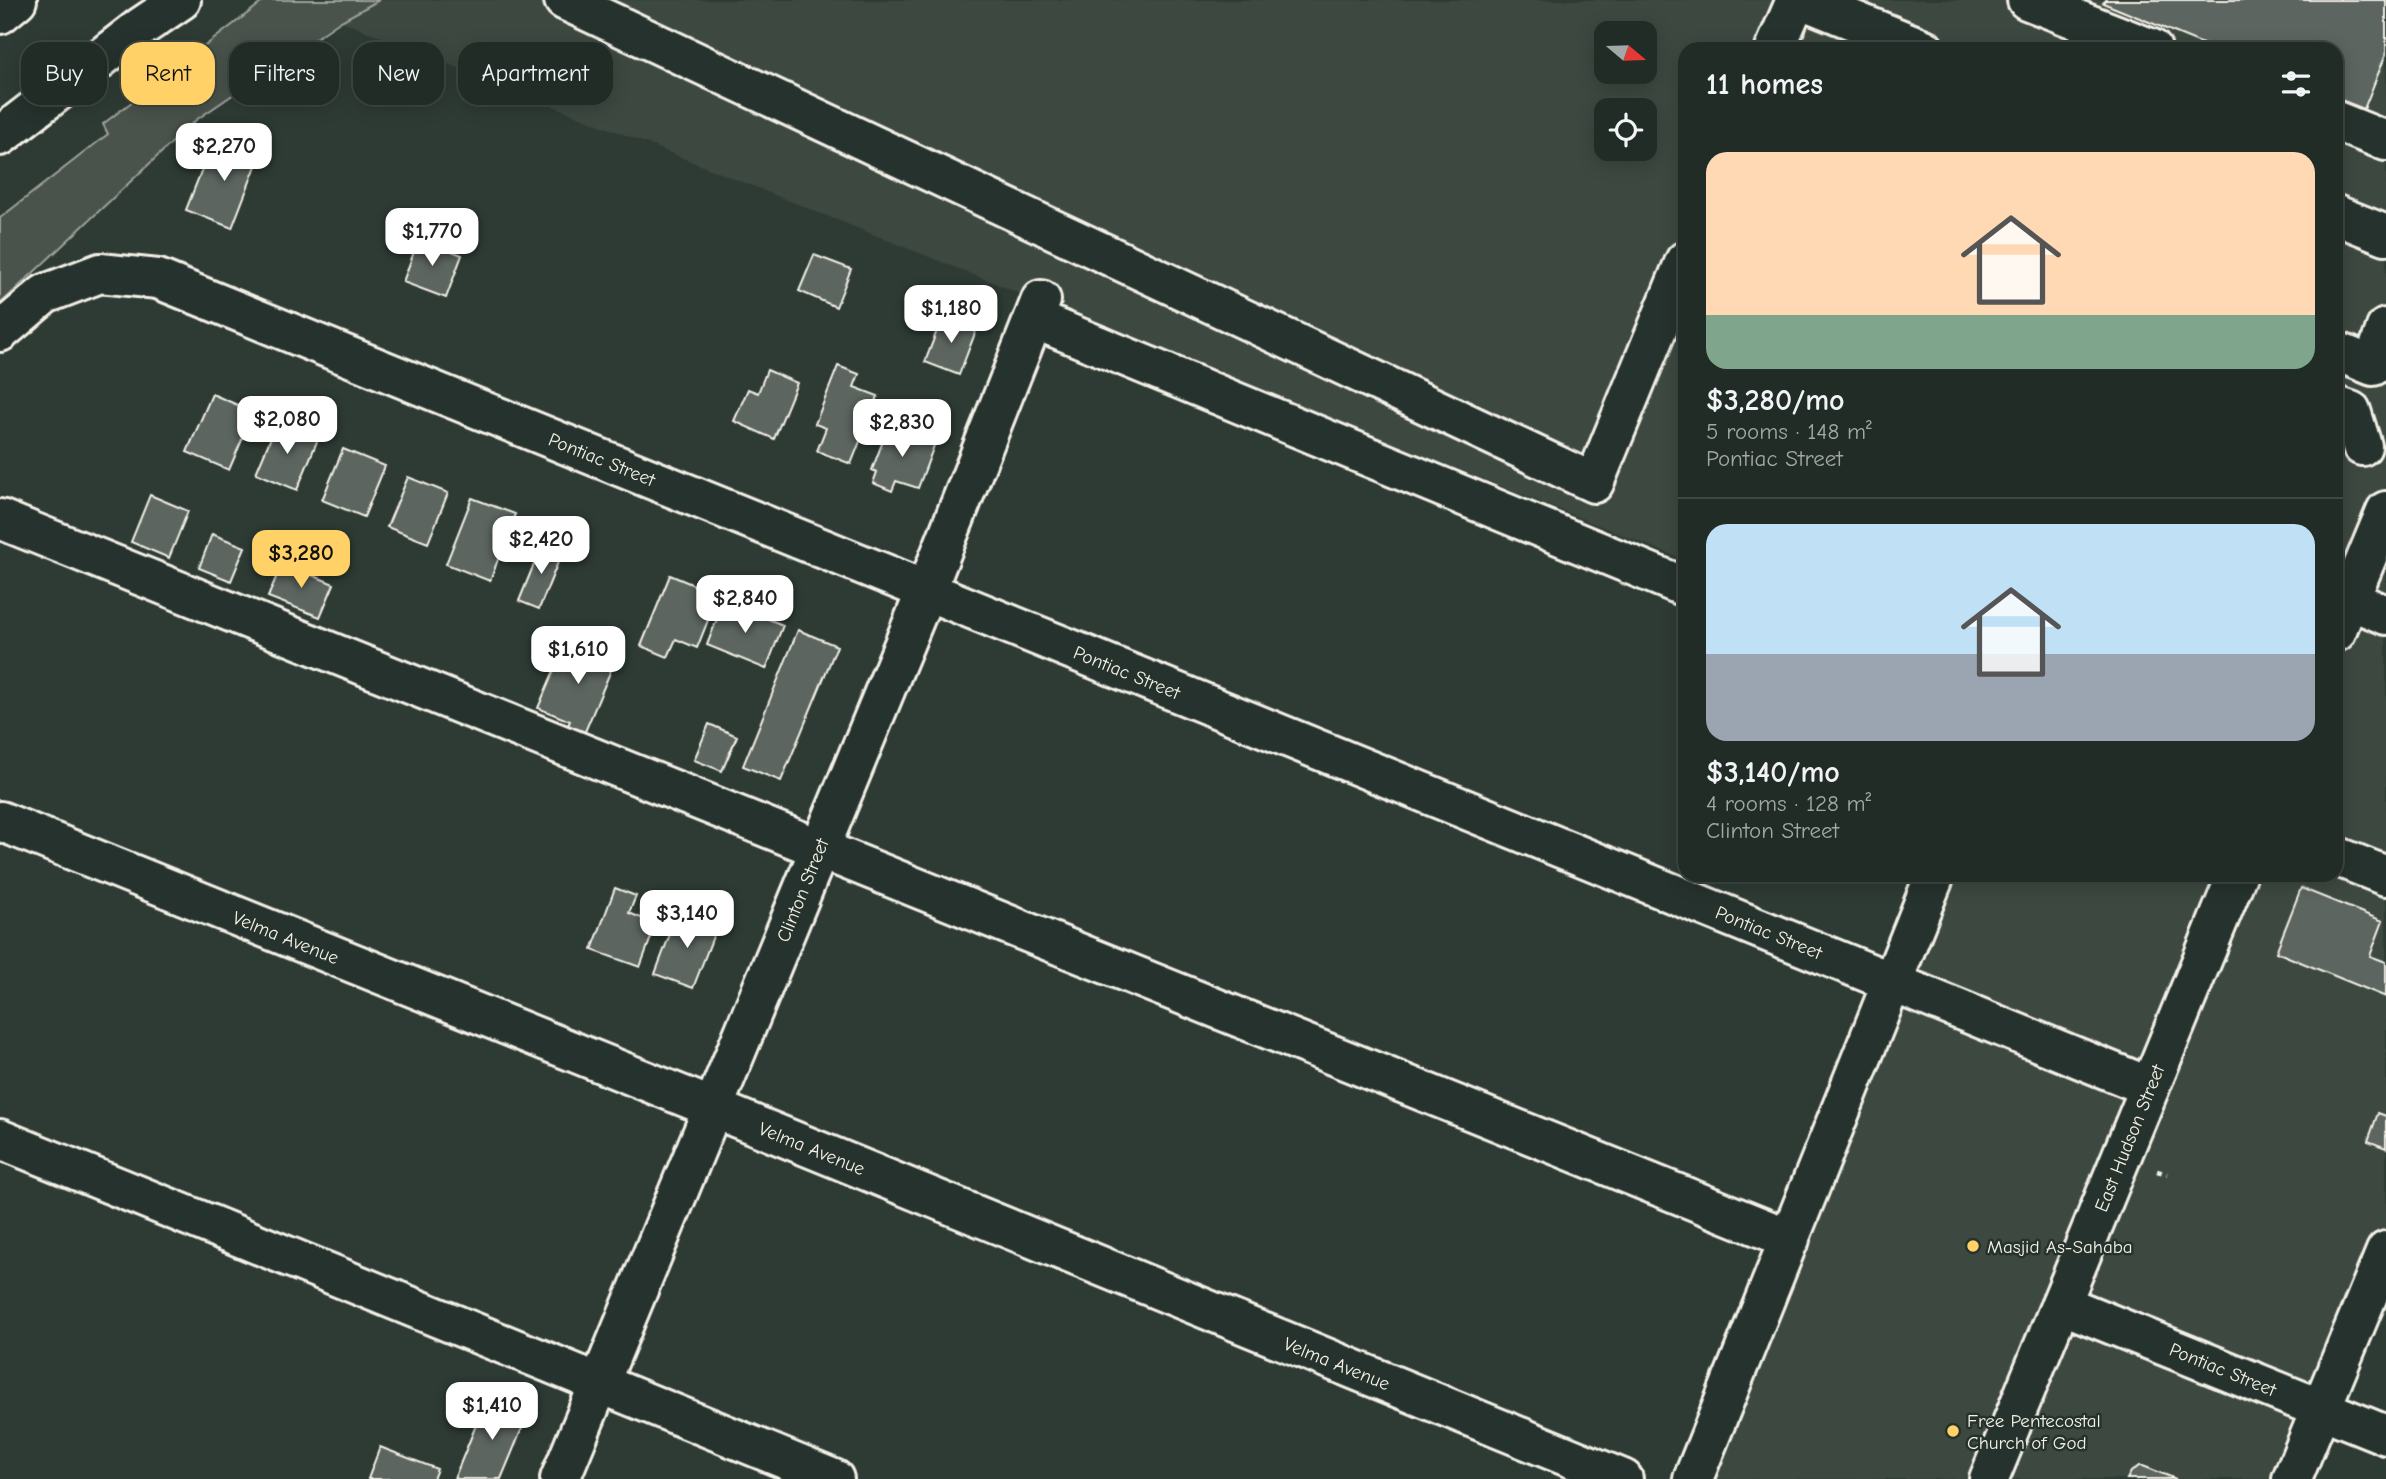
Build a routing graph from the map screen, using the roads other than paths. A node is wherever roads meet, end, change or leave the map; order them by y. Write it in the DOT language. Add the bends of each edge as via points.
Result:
graph roads {
  1 [pos="17,0"];
  2 [pos="181,0"];
  3 [pos="564,0"];
  4 [pos="1796,0"];
  5 [pos="1803,0"];
  6 [pos="2027,0"];
  7 [pos="0,14"];
  8 [pos="1778,42"];
  9 [pos="1907,42"];
  10 [pos="2134,42"];
  11 [pos="2343,124"];
  12 [pos="0,136"];
  13 [pos="2386,141"];
  14 [pos="2343,218"];
  15 [pos="2386,235"];
  16 [pos="1678,299"];
  17 [pos="2386,328"];
  18 [pos="1672,331"];
  19 [pos="0,332"];
  20 [pos="2343,354"];
  21 [pos="2343,408"];
  22 [pos="2361,455"];
  23 [pos="2386,511"];
  24 [pos="0,519"];
  25 [pos="1678,584"];
  26 [pos="926,590"];
  27 [pos="2386,615"];
  28 [pos="2343,616"];
  29 [pos="0,821"];
  30 [pos="819,850"];
  31 [pos="2343,859"];
  32 [pos="2386,876"];
  33 [pos="1932,882"];
  34 [pos="2234,882"];
  35 [pos="1892,982"];
  36 [pos="2150,1087"];
  37 [pos="713,1108"];
  38 [pos="0,1139"];
  39 [pos="1790,1239"];
  40 [pos="2386,1251"];
  41 [pos="2061,1304"];
  42 [pos="599,1384"];
  43 [pos="2321,1409"];
  44 [pos="2386,1435"];
  45 [pos="560,1479"];
  46 [pos="834,1479"];
  47 [pos="1623,1479"];
  48 [pos="1693,1479"];
  49 [pos="1989,1479"];
  50 [pos="2292,1479"];
  1 -- 7 [label="main road"];
  2 -- 12 [label="main road"];
  3 -- 18 [label="main road" via="1594,484"];
  4 -- 8 [label="main road"];
  5 -- 9 [label="main road"];
  6 -- 10 [label="main road"];
  11 -- 13 [label="main road"];
  14 -- 15 [label="main road"];
  16 -- 18 [label="main road"];
  17 -- 20 [label="main road" via="2373,366"];
  19 -- 26 [label="main road, Pontiac Street" via="45,294 100,273 158,279"];
  21 -- 22 [label="main road" via="2351,411"];
  23 -- 28 [label="main road"];
  24 -- 30 [label="main road"];
  25 -- 26 [label="main road, Clinton Street" via="1038,309"];
  26 -- 30 [label="main road, Clinton Street"];
  26 -- 35 [label="main road, Pontiac Street"];
  27 -- 28 [label="main road"];
  29 -- 37 [label="main road, Velma Avenue"];
  30 -- 37 [label="main road, Clinton Street"];
  30 -- 39 [label="main road"];
  31 -- 32 [label="main road"];
  33 -- 35 [label="main road"];
  34 -- 36 [label="main road, East Hudson Street"];
  35 -- 36 [label="main road, Pontiac Street"];
  35 -- 39 [label="main road"];
  36 -- 41 [label="main road, East Hudson Street"];
  37 -- 42 [label="main road, Clinton Street"];
  37 -- 47 [label="main road, Velma Avenue"];
  38 -- 42 [label="main road"];
  39 -- 48 [label="main road"];
  40 -- 43 [label="main road"];
  41 -- 43 [label="main road, Pontiac Street"];
  41 -- 49 [label="main road, East Hudson Street"];
  42 -- 45 [label="main road, Clinton Street"];
  42 -- 46 [label="main road"];
  43 -- 44 [label="main road, Pontiac Street"];
  43 -- 50 [label="main road"];
}
